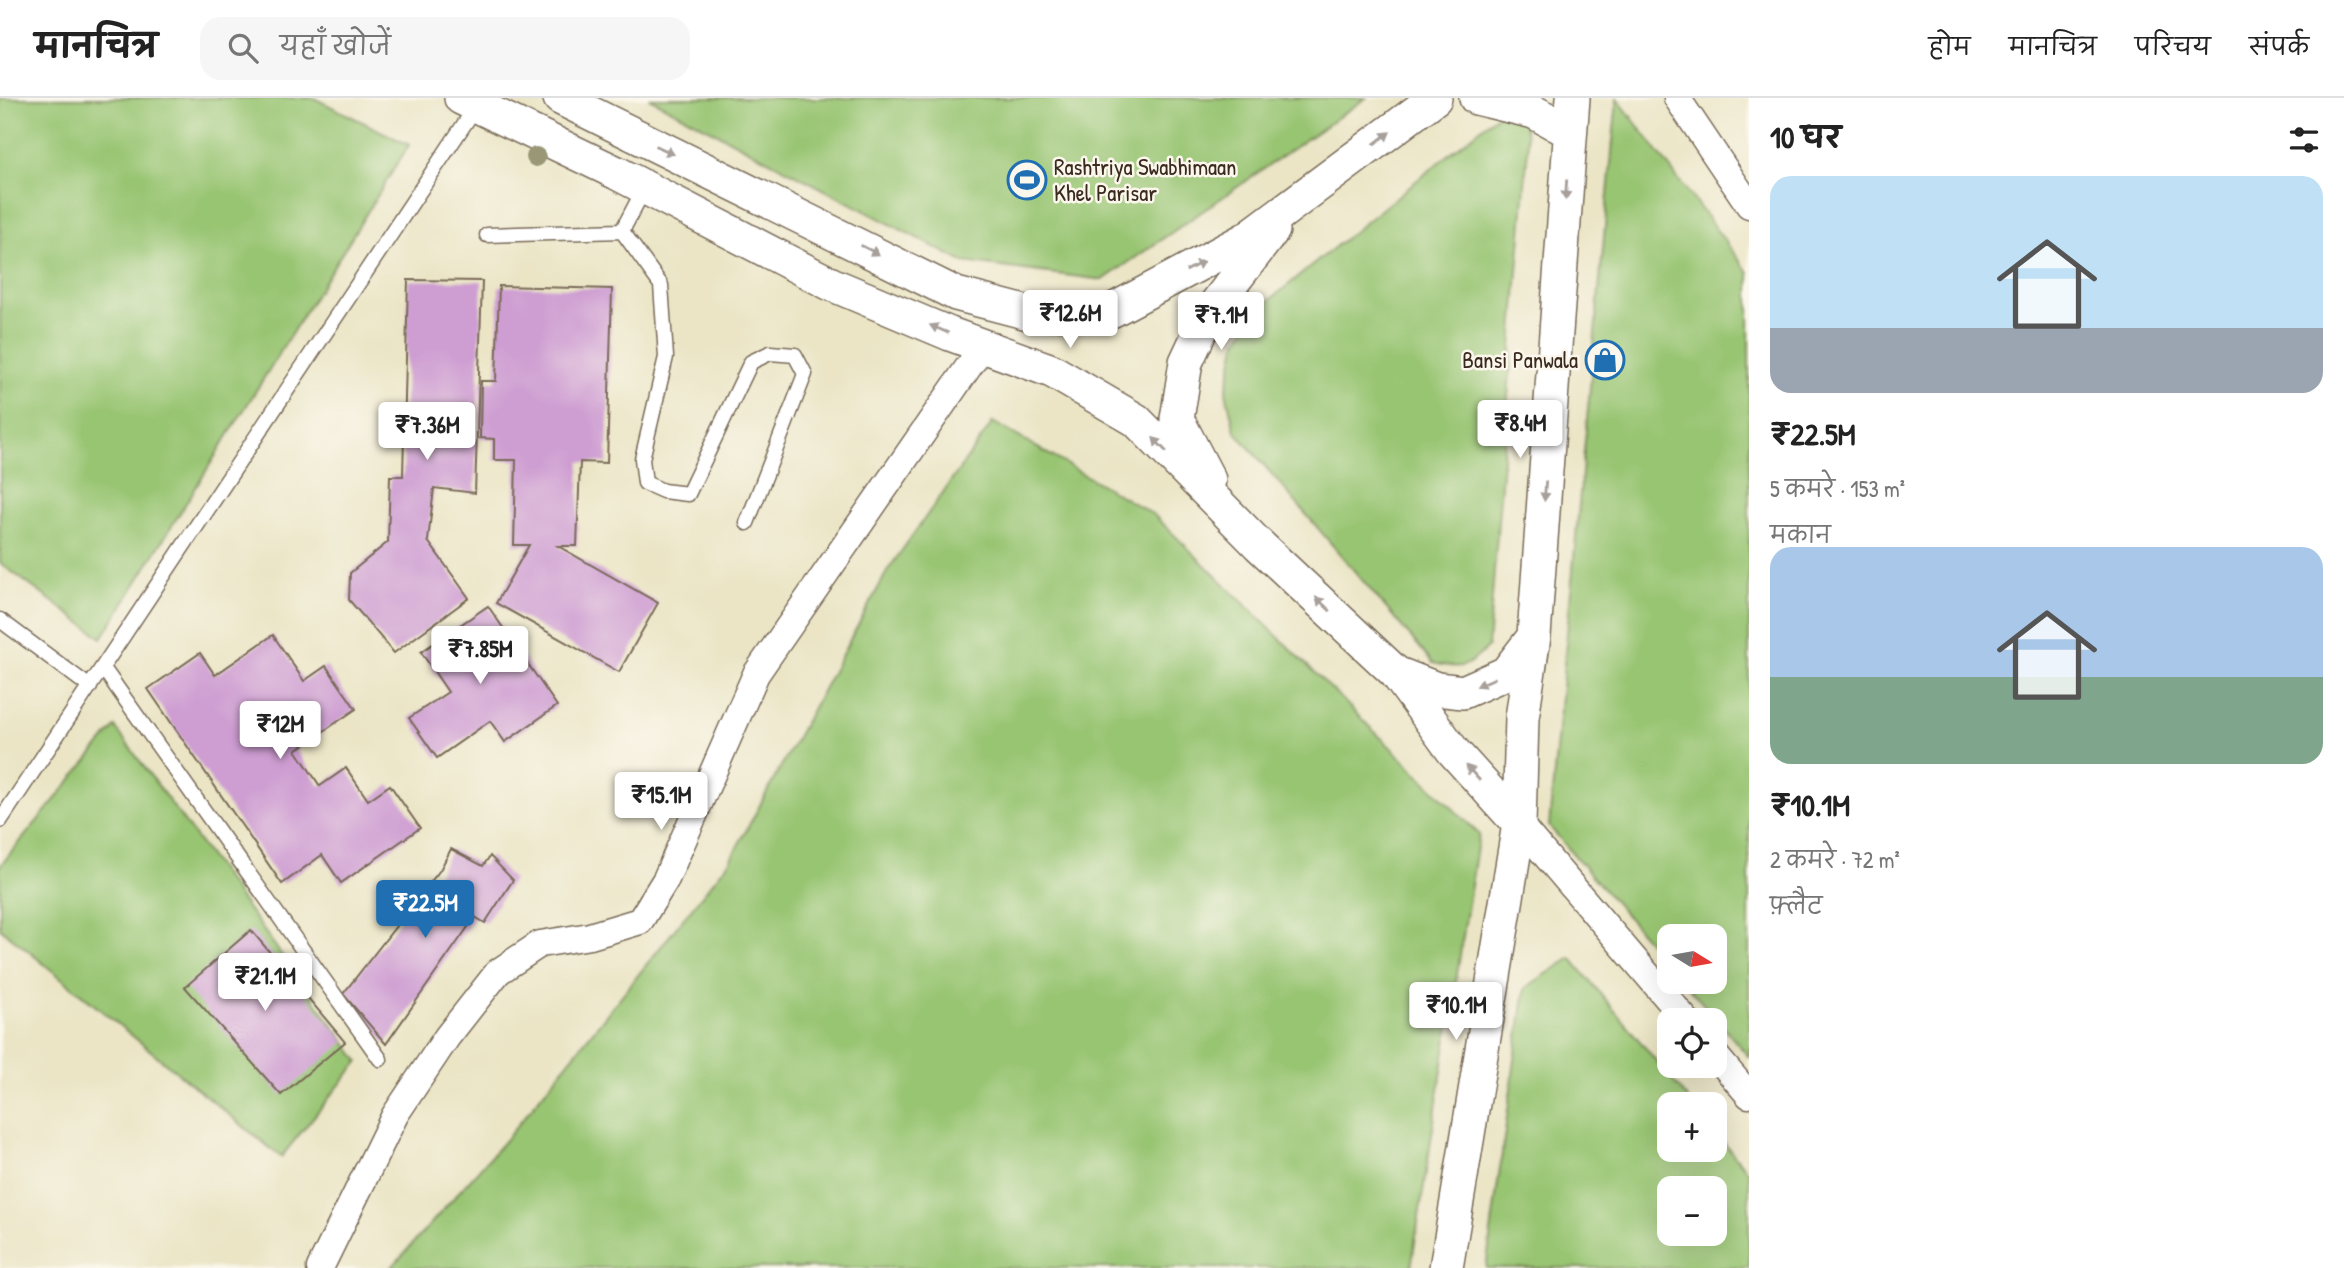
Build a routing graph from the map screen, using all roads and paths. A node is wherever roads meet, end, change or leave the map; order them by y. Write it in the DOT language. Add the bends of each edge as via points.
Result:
graph roads {
  1 [pos="560,98"];
  2 [pos="1435,98"];
  3 [pos="1476,98"];
  4 [pos="1573,98"];
  5 [pos="1677,98"];
  6 [pos="469,102"];
  7 [pos="1570,132"];
  8 [pos="635,135"];
  9 [pos="631,180"];
  10 [pos="1293,204"];
  11 [pos="1749,205"];
  12 [pos="622,231"];
  13 [pos="487,235"];
  14 [pos="983,346"];
  15 [pos="1227,513"];
  16 [pos="747,523"];
  17 [pos="0,620"];
  18 [pos="1534,636"];
  19 [pos="103,667"];
  20 [pos="1396,673"];
  21 [pos="90,687"];
  22 [pos="0,821"];
  23 [pos="1519,824"];
  24 [pos="1676,1008"];
  25 [pos="380,1059"];
  26 [pos="1727,1069"];
  27 [pos="1749,1095"];
  28 [pos="320,1268"];
  29 [pos="1446,1268"];
  1 -- 8 [label="street"];
  10 -- 2 [label="street, one-way"];
  3 -- 7 [label="street" via="1534,112"];
  4 -- 7 [label="street"];
  5 -- 11 [label="street"];
  6 -- 9 [label="street"];
  6 -- 19 [label="lane"];
  7 -- 18 [label="street, one-way"];
  8 -- 9 [label="street"];
  8 -- 10 [label="street, one-way" via="956,294 1032,314 1111,311 1246,239"];
  9 -- 12 [label="lane"];
  14 -- 9 [label="street, one-way" via="831,284"];
  10 -- 15 [label="street" via="1209,313 1186,362 1177,419"];
  12 -- 13 [label="lane"];
  12 -- 16 [label="lane" via="661,285 666,357 642,459 645,483 688,494 751,362 770,353 795,355 805,374"];
  15 -- 14 [label="street, one-way" via="1136,420 1052,371"];
  14 -- 28 [label="street" via="756,674 666,879 640,921 540,944 498,972 395,1115"];
  20 -- 15 [label="street, one-way"];
  17 -- 21 [label="lane"];
  18 -- 20 [label="street, one-way" via="1506,673 1463,692 1437,689"];
  18 -- 23 [label="street" via="1522,718"];
  19 -- 21 [label="lane"];
  19 -- 25 [label="lane"];
  23 -- 20 [label="street, one-way" via="1453,751"];
  21 -- 22 [label="lane"];
  23 -- 24 [label="street"];
  23 -- 29 [label="street"];
  26 -- 27 [label="street"];
}
